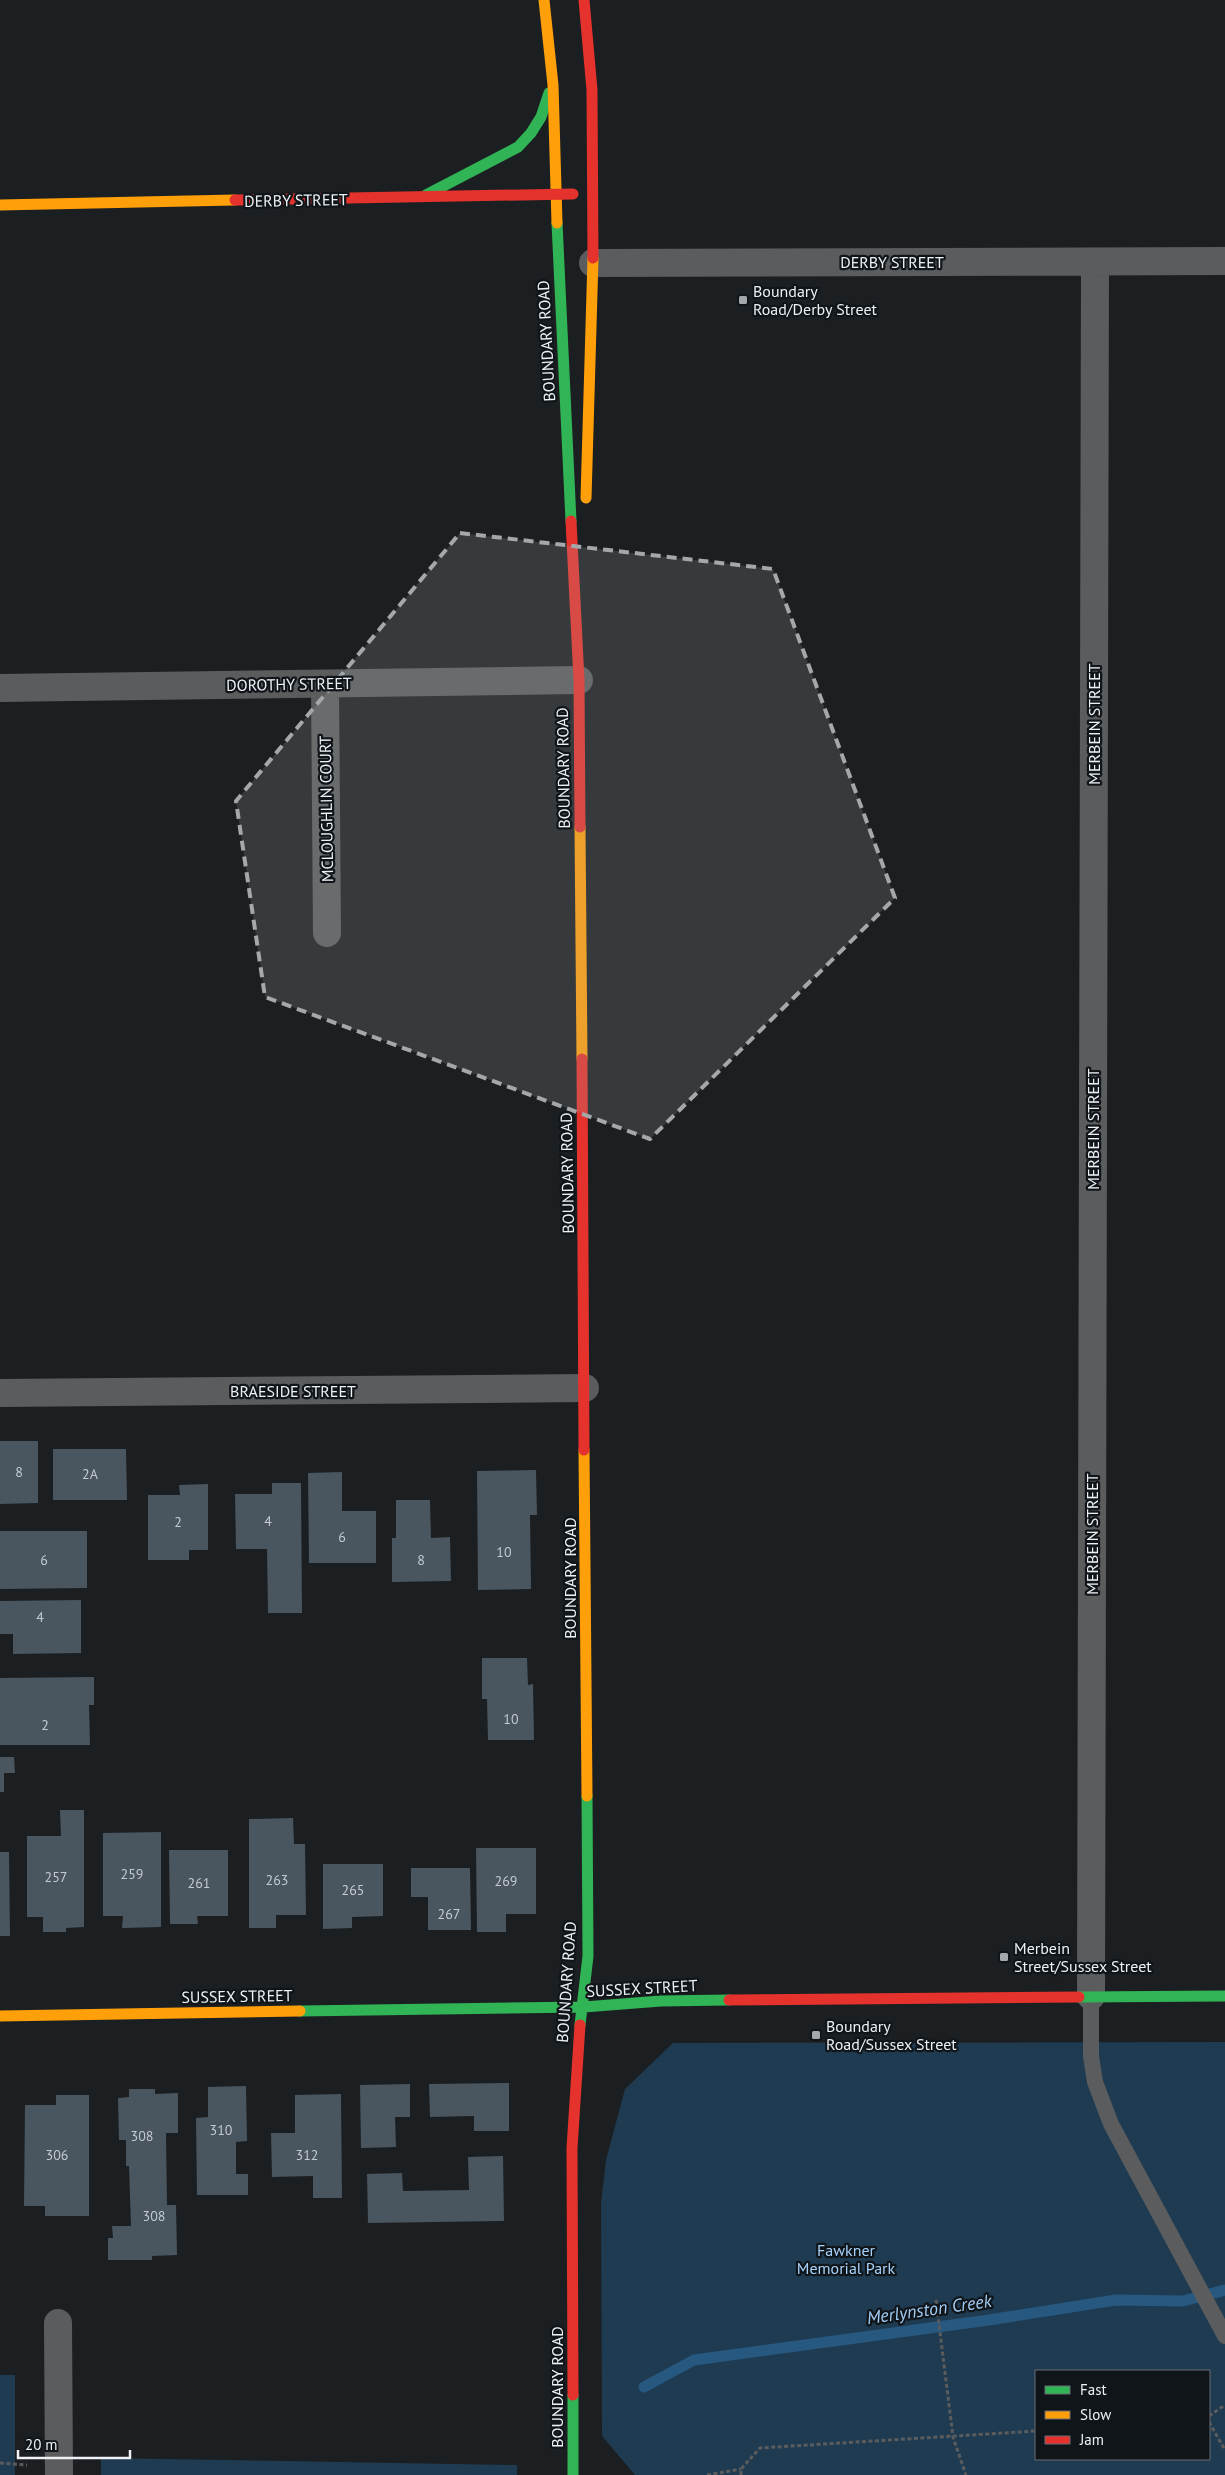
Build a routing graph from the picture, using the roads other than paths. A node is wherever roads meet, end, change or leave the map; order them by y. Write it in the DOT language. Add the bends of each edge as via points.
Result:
graph roads {
  1 [pos="544,0"];
  2 [pos="584,0"];
  3 [pos="552,85"];
  4 [pos="592,193"];
  5 [pos="556,194"];
  6 [pos="420,198"];
  7 [pos="0,205"];
  8 [pos="1225,261"];
  9 [pos="1095,262"];
  10 [pos="576,264"];
  11 [pos="586,515"];
  12 [pos="584,544"];
  13 [pos="579,680"];
  14 [pos="325,684"];
  15 [pos="0,688"];
  16 [pos="328,933"];
  17 [pos="585,1388"];
  18 [pos="0,1393"];
  19 [pos="1091,1996"];
  20 [pos="1225,1996"];
  21 [pos="584,2007"];
  22 [pos="0,2016"];
  23 [pos="58,2323"];
  24 [pos="1225,2336"];
  25 [pos="59,2475"];
  26 [pos="573,2475"];
  1 -- 3 [label="main road, BOUNDARY ROAD"];
  2 -- 4 [label="main road, BOUNDARY ROAD" via="592,90"];
  3 -- 5 [label="main road, BOUNDARY ROAD"];
  3 -- 6 [label="main road" via="540,117 518,147"];
  4 -- 5 [label="main road, DERBY STREET"];
  4 -- 10 [label="main road, BOUNDARY ROAD"];
  5 -- 6 [label="main road, DERBY STREET"];
  5 -- 10 [label="main road, BOUNDARY ROAD"];
  6 -- 7 [label="main road, DERBY STREET"];
  8 -- 9 [label="street, DERBY STREET"];
  9 -- 10 [label="street, DERBY STREET"];
  9 -- 19 [label="street, MERBEIN STREET"];
  10 -- 11 [label="main road, BOUNDARY ROAD"];
  10 -- 13 [label="main road, BOUNDARY ROAD"];
  12 -- 13 [label="main road, BOUNDARY ROAD"];
  13 -- 14 [label="street, DOROTHY STREET"];
  13 -- 17 [label="main road, BOUNDARY ROAD"];
  14 -- 15 [label="street, DOROTHY STREET"];
  14 -- 16 [label="street, MCLOUGHLIN COURT"];
  17 -- 18 [label="street, BRAESIDE STREET"];
  17 -- 21 [label="main road, BOUNDARY ROAD" via="588,1956"];
  19 -- 20 [label="main road, SUSSEX STREET"];
  19 -- 21 [label="main road, SUSSEX STREET" via="661,2002"];
  19 -- 24 [label="lane" via="1091,2056 1095,2082 1111,2124"];
  21 -- 22 [label="main road, SUSSEX STREET"];
  21 -- 26 [label="main road, BOUNDARY ROAD" via="577,2056 572,2148"];
  23 -- 25 [label="street"];
}
